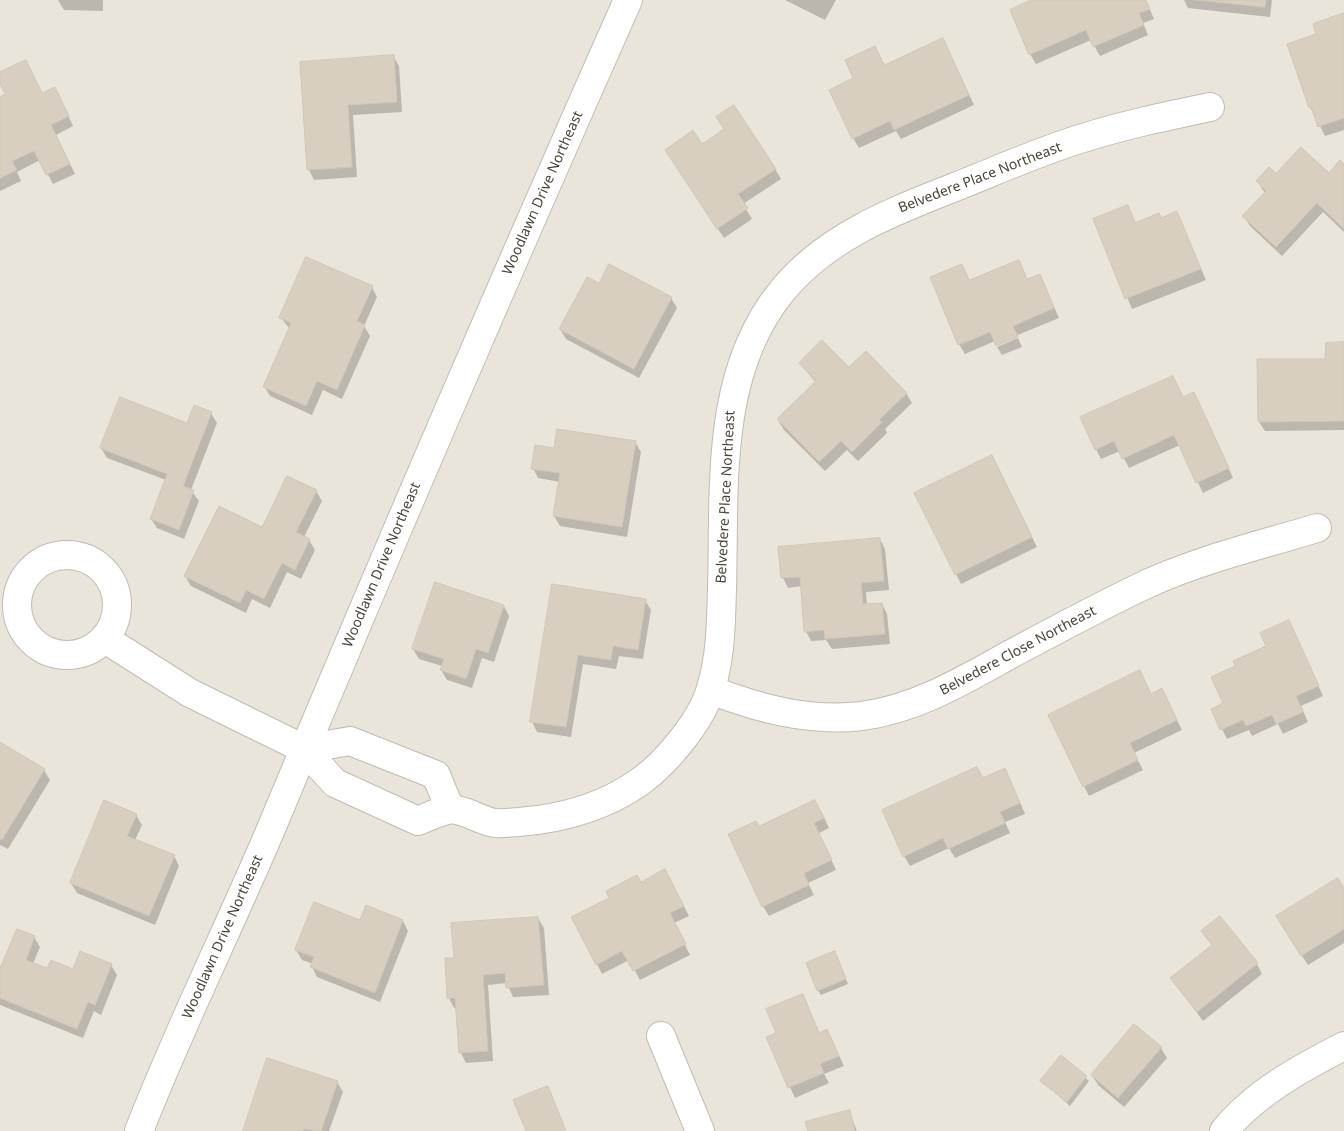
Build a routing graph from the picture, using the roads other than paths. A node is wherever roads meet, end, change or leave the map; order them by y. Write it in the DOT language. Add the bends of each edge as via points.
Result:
graph roads {
  1 [pos="628,0"];
  2 [pos="1210,107"];
  3 [pos="1317,528"];
  4 [pos="105,639"];
  5 [pos="711,690"];
  6 [pos="304,749"];
  7 [pos="450,809"];
  8 [pos="661,1036"];
  9 [pos="1344,1046"];
  10 [pos="139,1131"];
  11 [pos="700,1131"];
  12 [pos="1224,1131"];
  1 -- 6 [label="street, Woodlawn Drive Northeast"];
  2 -- 5 [label="street, Belvedere Place Northeast" via="1082,138 883,216 842,238 782,290 750,346 730,405 722,613"];
  3 -- 5 [label="street, Belvedere Close Northeast" via="1151,582 944,691 905,706 862,716 804,716 762,708"];
  4 -- 6 [label="street" via="190,693"];
  5 -- 7 [label="street, Belvedere Place Northeast" via="691,727 668,755 643,779 611,800 540,821 496,823"];
  6 -- 7 [label="street" via="335,783 418,820"];
  6 -- 7 [label="street" via="350,741 436,775"];
  6 -- 10 [label="street, Woodlawn Drive Northeast"];
  8 -- 11 [label="street"];
  9 -- 12 [label="street" via="1302,1067 1232,1121"];
}
